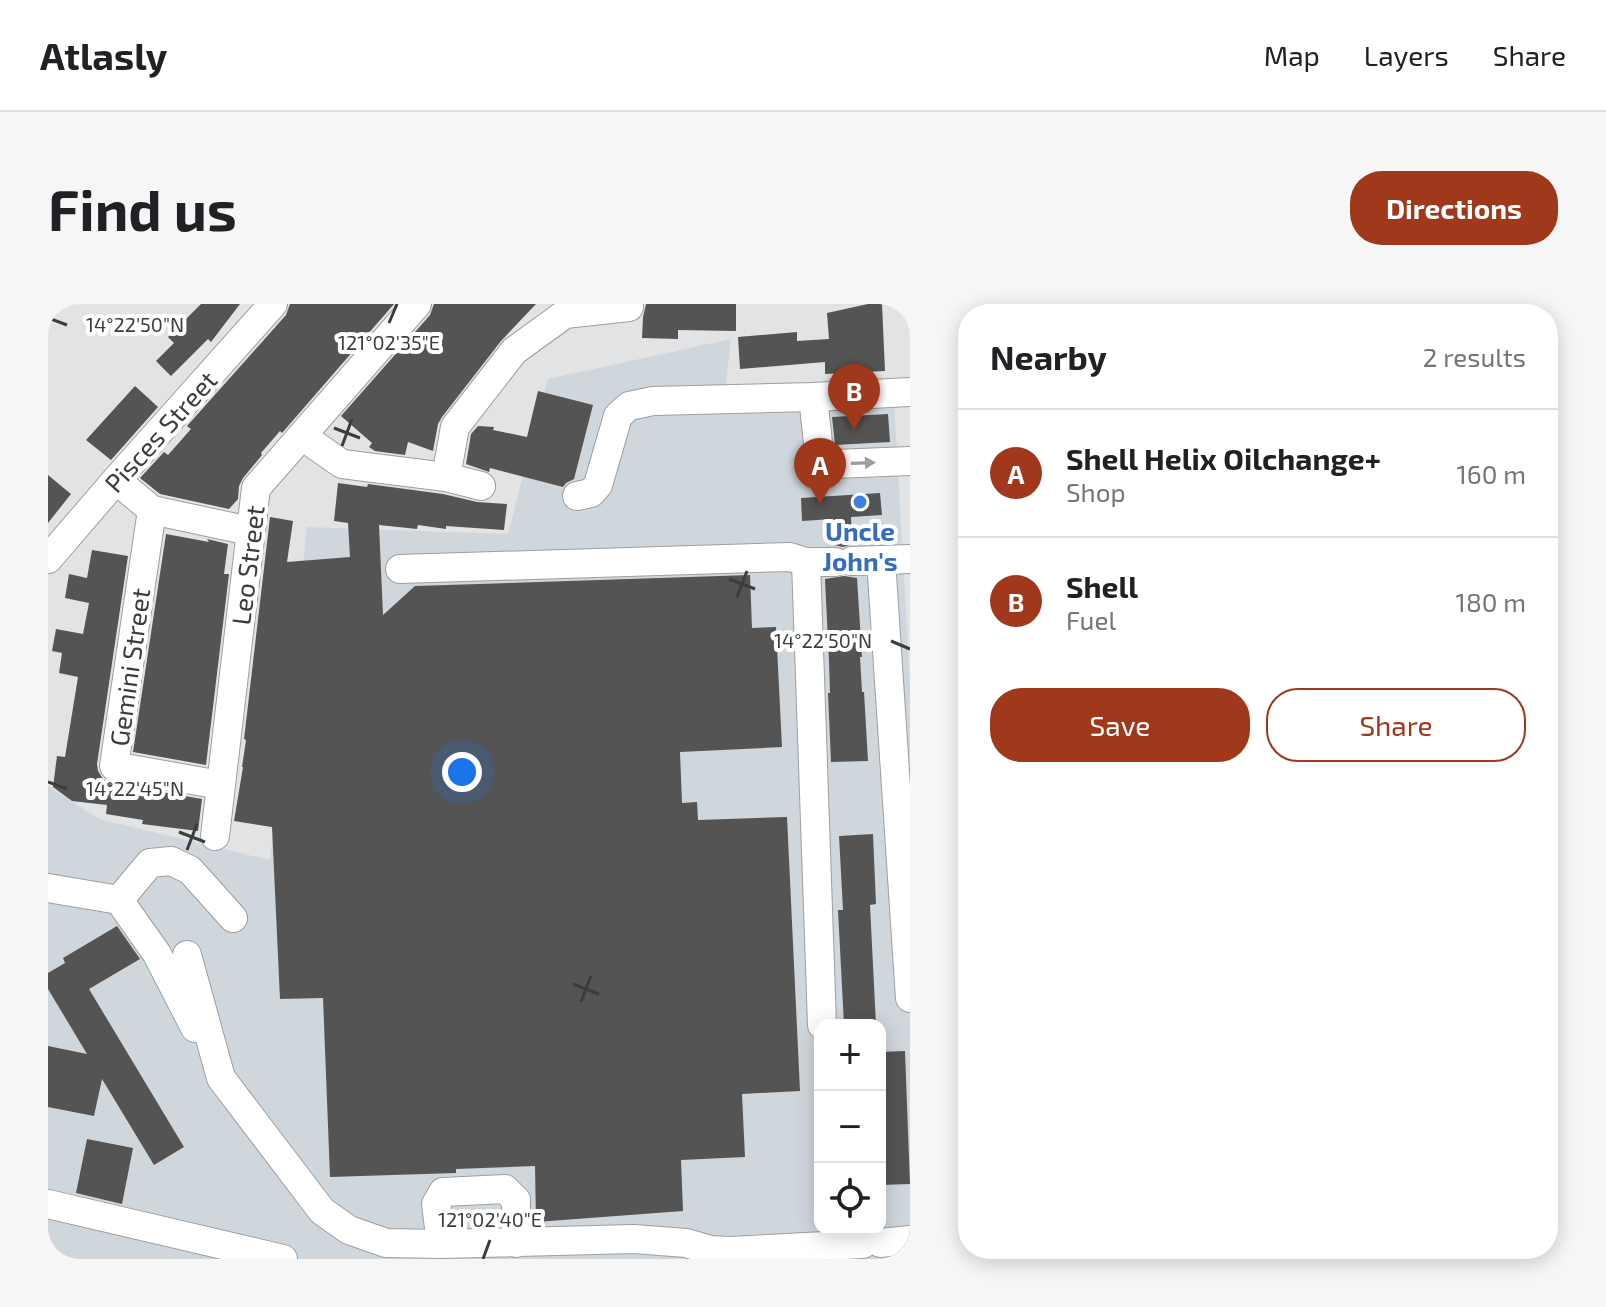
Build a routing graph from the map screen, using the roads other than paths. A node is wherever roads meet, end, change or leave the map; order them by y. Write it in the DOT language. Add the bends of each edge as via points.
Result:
graph roads {
  1 [pos="273,304"];
  2 [pos="417,304"];
  3 [pos="629,306"];
  4 [pos="910,392"];
  5 [pos="813,397"];
  6 [pos="302,436"];
  7 [pos="910,461"];
  8 [pos="446,477"];
  9 [pos="116,480"];
  10 [pos="481,486"];
  11 [pos="577,496"];
  12 [pos="152,510"];
  13 [pos="250,531"];
  14 [pos="48,559"];
  15 [pos="910,559"];
  16 [pos="881,560"];
  17 [pos="806,562"];
  18 [pos="400,569"];
  19 [pos="220,785"];
  20 [pos="215,836"];
  21 [pos="48,888"];
  22 [pos="119,900"];
  23 [pos="233,918"];
  24 [pos="187,955"];
  25 [pos="910,998"];
  26 [pos="822,1019"];
  27 [pos="221,1078"];
  28 [pos="48,1204"];
  29 [pos="830,1238"];
  30 [pos="910,1240"];
  31 [pos="516,1243"];
  32 [pos="441,1244"];
  33 [pos="283,1259"];
  1 -- 9 [label="street, Pisces Street"];
  2 -- 6 [label="street, Leo Street"];
  3 -- 8 [label="street" via="565,314 514,351 455,427"];
  4 -- 5 [label="street"];
  5 -- 7 [label="street, one-way" via="821,457 835,464"];
  5 -- 11 [label="street" via="629,406 618,416 598,485"];
  6 -- 8 [label="street" via="342,464"];
  6 -- 13 [label="street, Leo Street" via="256,488"];
  8 -- 10 [label="street"];
  9 -- 12 [label="street"];
  9 -- 14 [label="street, Pisces Street"];
  12 -- 13 [label="street"];
  12 -- 19 [label="street, Gemini Street" via="114,766"];
  13 -- 19 [label="street, Leo Street"];
  15 -- 16 [label="street"];
  16 -- 17 [label="street"];
  16 -- 25 [label="street"];
  17 -- 18 [label="street" via="790,557"];
  17 -- 26 [label="street"];
  19 -- 20 [label="street, Leo Street"];
  21 -- 22 [label="street"];
  22 -- 23 [label="street" via="150,863 171,861 190,870"];
  22 -- 27 [label="street" via="157,954"];
  24 -- 27 [label="street"];
  27 -- 32 [label="street" via="322,1211 349,1230 386,1243"];
  28 -- 33 [label="street"];
  29 -- 30 [label="street"];
  29 -- 31 [label="street" via="729,1251 634,1239"];
  31 -- 32 [label="street"];
  31 -- 32 [label="street" via="516,1200 505,1189 443,1192 436,1204"];
}
